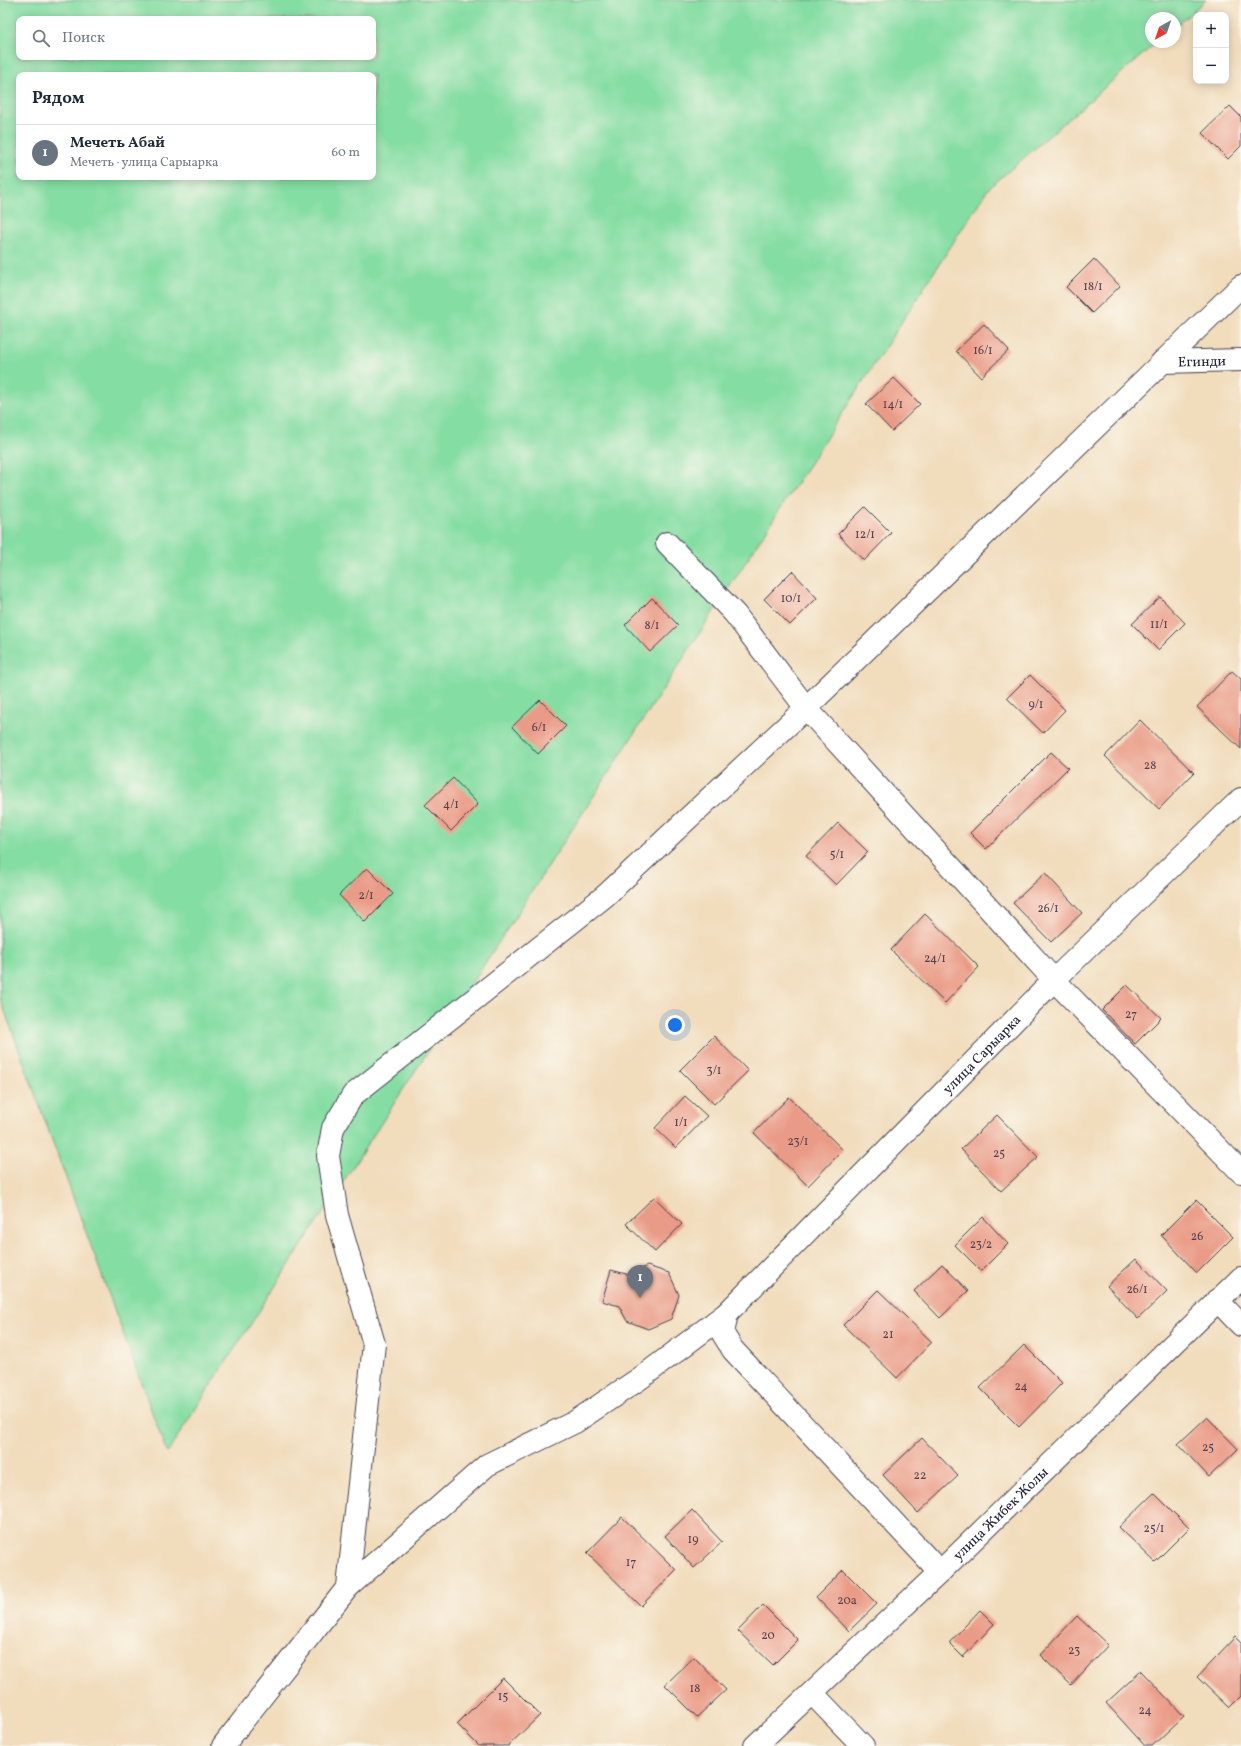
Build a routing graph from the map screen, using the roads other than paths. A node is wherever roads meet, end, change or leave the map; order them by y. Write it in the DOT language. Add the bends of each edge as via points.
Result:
graph roads {
  1 [pos="1241,286"];
  2 [pos="1241,360"];
  3 [pos="1162,362"];
  4 [pos="667,543"];
  5 [pos="806,708"];
  6 [pos="1241,799"];
  7 [pos="1054,980"];
  8 [pos="1241,1172"];
  9 [pos="1241,1278"];
  10 [pos="1217,1300"];
  11 [pos="727,1313"];
  12 [pos="1241,1325"];
  13 [pos="940,1572"];
  14 [pos="348,1587"];
  15 [pos="812,1693"];
  16 [pos="223,1746"];
  17 [pos="755,1746"];
  18 [pos="863,1746"];
  1 -- 3 [label="street"];
  2 -- 3 [label="street, Егинди"];
  3 -- 5 [label="street"];
  4 -- 5 [label="street" via="736,614"];
  5 -- 7 [label="street"];
  5 -- 14 [label="street" via="605,896 353,1095 333,1128 328,1156 337,1215 374,1344"];
  6 -- 7 [label="street, улица Сарыарка"];
  7 -- 8 [label="street"];
  7 -- 11 [label="street, улица Сарыарка"];
  9 -- 10 [label="street, улица Жибек Жолы"];
  10 -- 12 [label="street"];
  10 -- 13 [label="street, улица Жибек Жолы"];
  11 -- 13 [label="street" via="723,1334 733,1350"];
  11 -- 14 [label="street, улица Сарыарка" via="642,1378 575,1422 487,1465"];
  13 -- 15 [label="street, улица Жибек Жолы"];
  14 -- 16 [label="street, улица Сарыарка"];
  15 -- 17 [label="street, улица Жибек Жолы"];
  15 -- 18 [label="street"];
}
